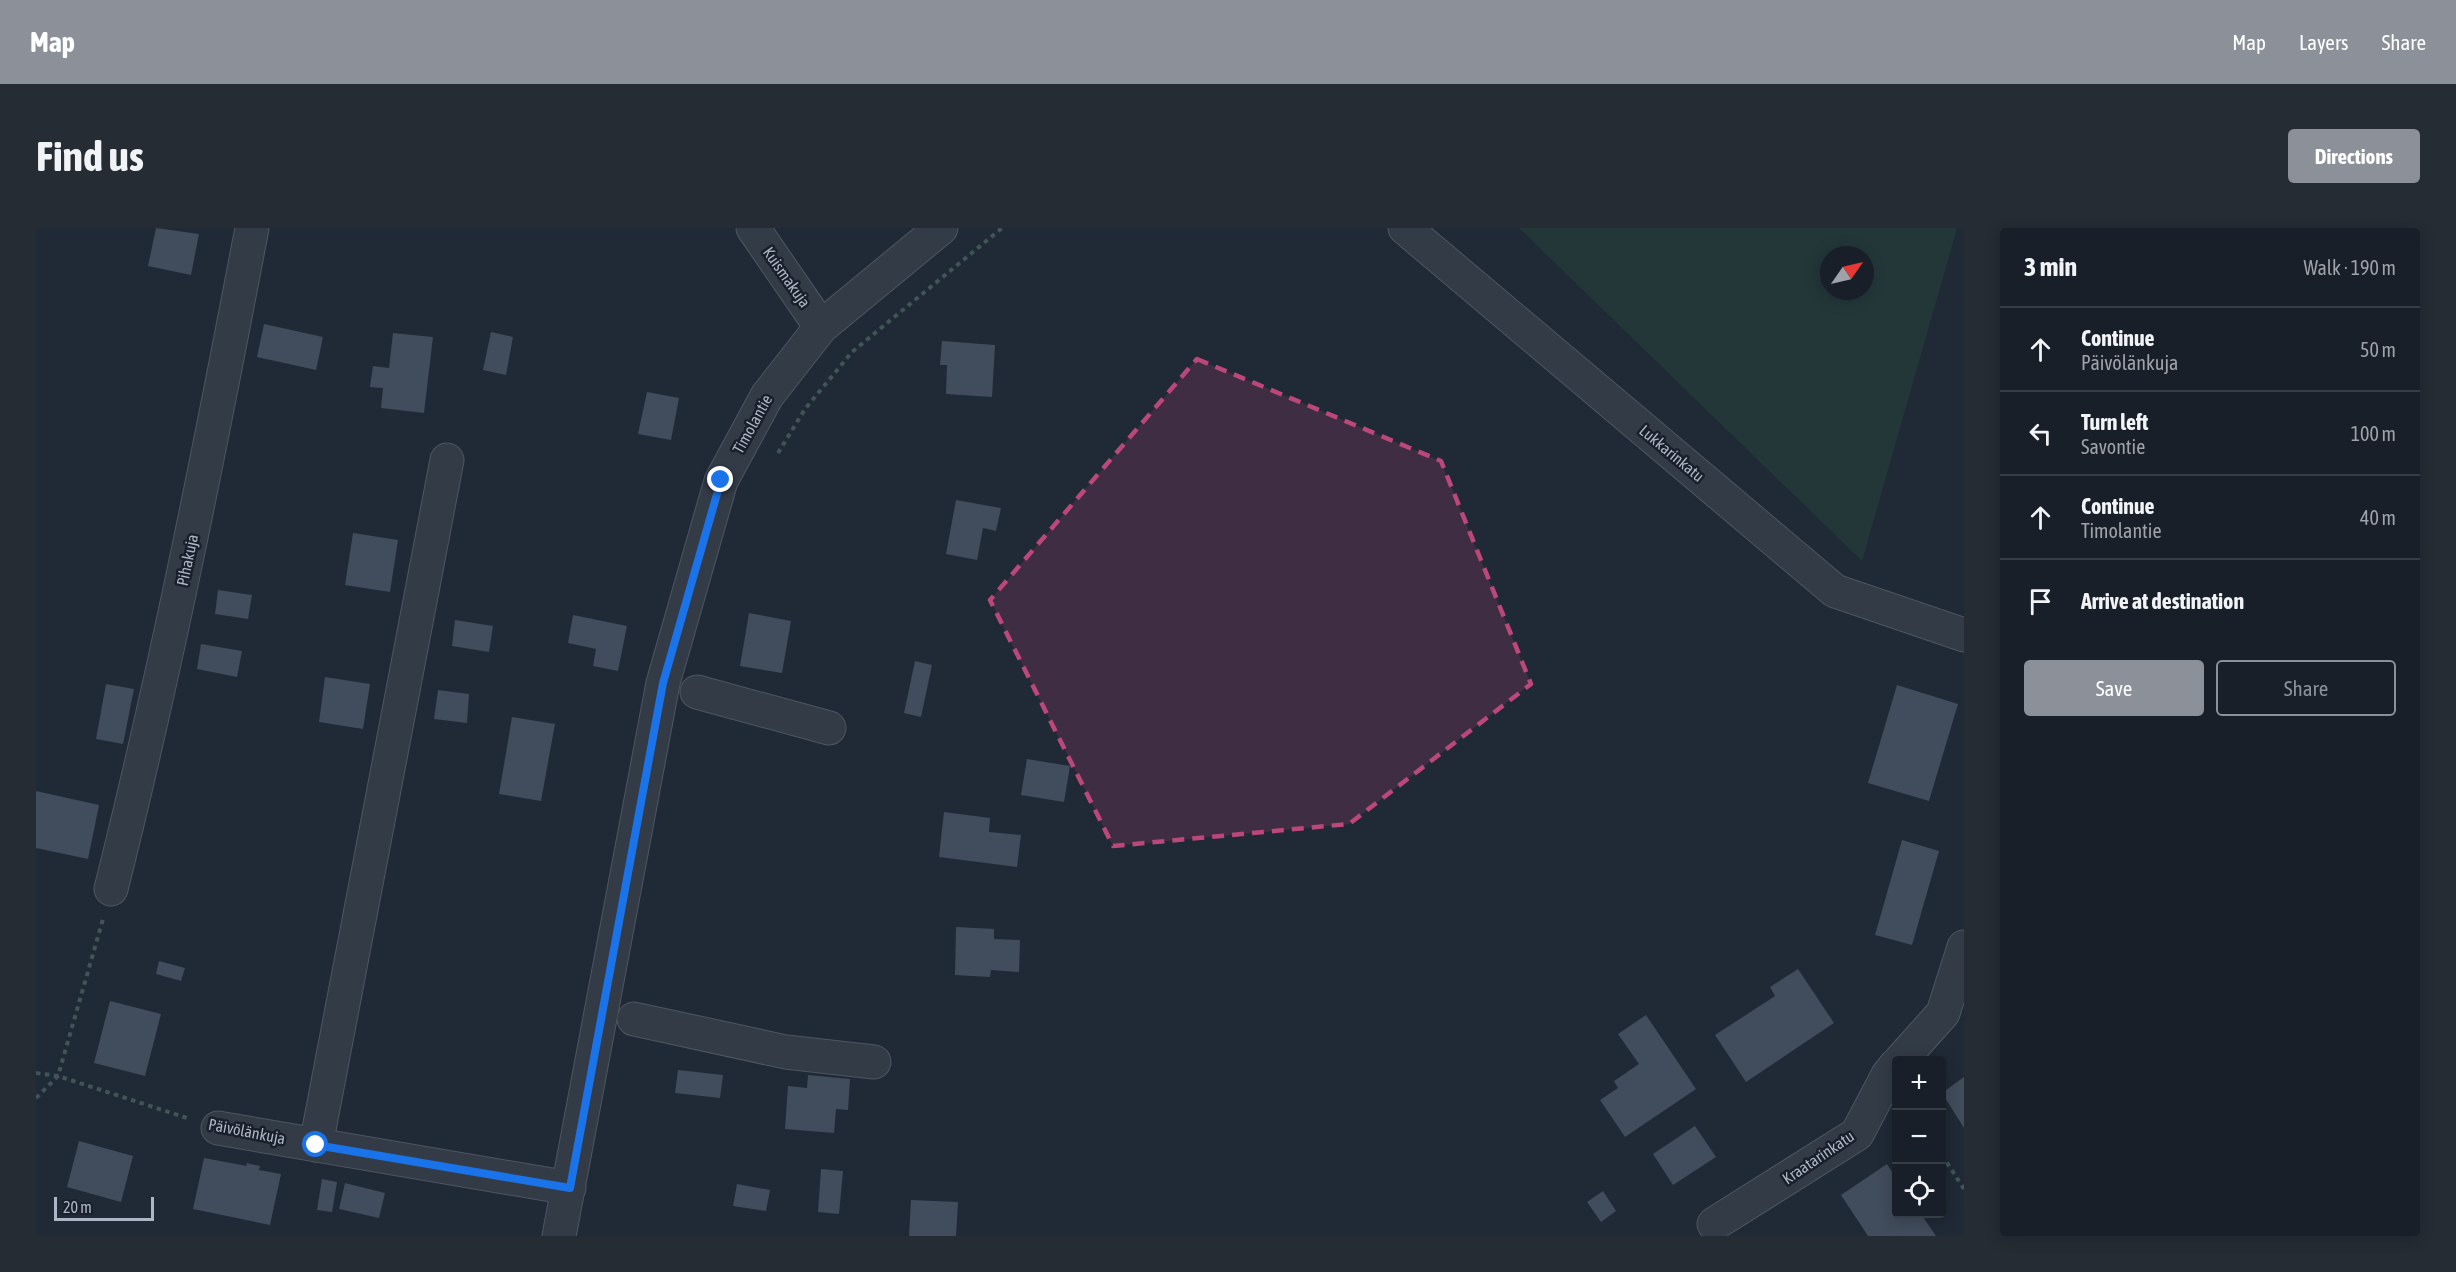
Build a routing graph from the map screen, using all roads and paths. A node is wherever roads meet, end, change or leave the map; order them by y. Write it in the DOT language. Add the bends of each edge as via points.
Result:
graph roads {
  1 [pos="252,228"];
  2 [pos="753,228"];
  3 [pos="941,228"];
  4 [pos="1405,228"];
  5 [pos="821,327"];
  6 [pos="447,460"];
  7 [pos="1964,635"];
  8 [pos="696,692"];
  9 [pos="829,728"];
  10 [pos="111,889"];
  11 [pos="1964,947"];
  12 [pos="634,1019"];
  13 [pos="1904,1056"];
  14 [pos="874,1062"];
  15 [pos="1892,1070"];
  16 [pos="36,1073"];
  17 [pos="58,1076"];
  18 [pos="36,1098"];
  19 [pos="218,1128"];
  20 [pos="316,1145"];
  21 [pos="1946,1162"];
  22 [pos="570,1188"];
  23 [pos="1964,1189"];
  24 [pos="1714,1224"];
  25 [pos="559,1236"];
  1 -- 10 [label="street, Pihakuja" via="195,526"];
  2 -- 5 [label="street, Kuismakuja"];
  3 -- 5 [label="street, Timolantie"];
  4 -- 7 [label="street, Lukkarinkatu" via="1835,591"];
  5 -- 22 [label="street, Timolantie" via="767,396 721,480 663,683"];
  6 -- 20 [label="street"];
  8 -- 9 [label="street"];
  10 -- 17 [label="path"];
  11 -- 13 [label="street" via="1943,1012"];
  12 -- 14 [label="street" via="786,1052"];
  15 -- 24 [label="street, Kraatarinkatu" via="1857,1134"];
  16 -- 17 [label="path, Päivölänkuja"];
  17 -- 18 [label="path"];
  17 -- 19 [label="path, Päivölänkuja"];
  19 -- 20 [label="street, Päivölänkuja"];
  20 -- 22 [label="street, Päivölänkuja"];
  21 -- 23 [label="path"];
  22 -- 25 [label="street, Timolantie"];
}
